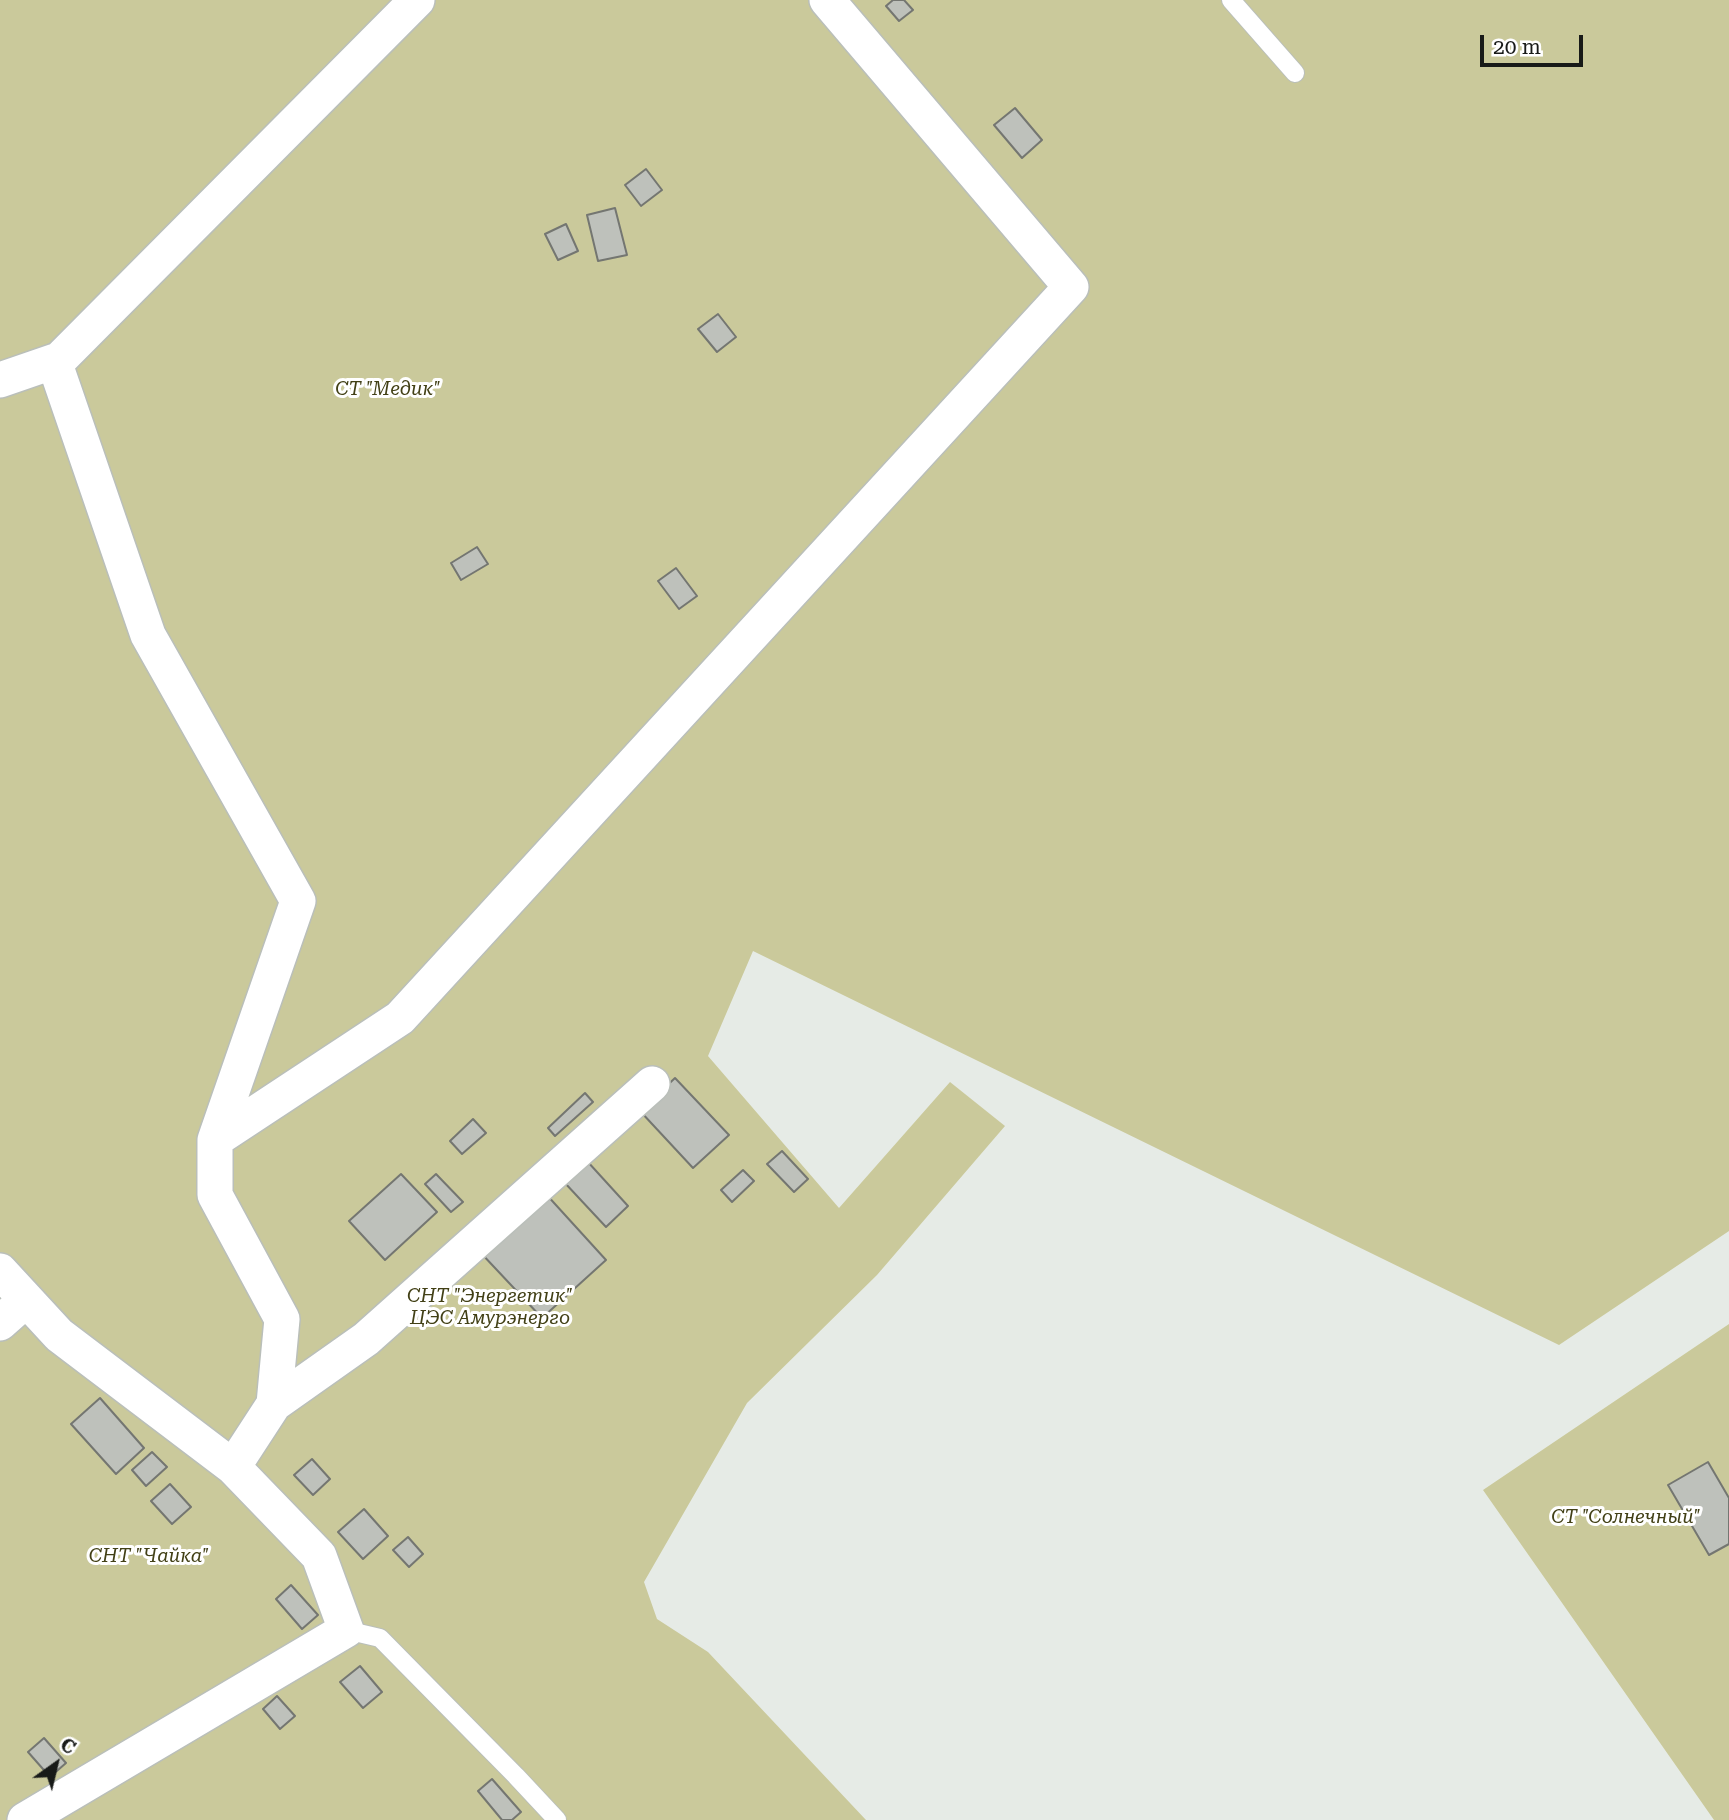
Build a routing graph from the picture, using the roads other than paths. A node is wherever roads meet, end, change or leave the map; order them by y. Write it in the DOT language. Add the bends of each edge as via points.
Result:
graph roads {
  1 [pos="417,0"];
  2 [pos="827,0"];
  3 [pos="1231,0"];
  4 [pos="1295,73"];
  5 [pos="58,360"];
  6 [pos="0,380"];
  7 [pos="652,1084"];
  8 [pos="215,1140"];
  9 [pos="0,1271"];
  10 [pos="26,1300"];
  11 [pos="0,1323"];
  12 [pos="274,1404"];
  13 [pos="233,1467"];
  14 [pos="346,1630"];
  15 [pos="25,1820"];
  16 [pos="556,1820"];
  1 -- 5 [label="street"];
  2 -- 8 [label="street" via="1071,287 400,1017"];
  3 -- 4 [label="lane"];
  5 -- 6 [label="street"];
  5 -- 8 [label="street" via="55,363 148,635 298,901"];
  7 -- 12 [label="street" via="366,1339"];
  8 -- 12 [label="street" via="215,1195 282,1319"];
  9 -- 10 [label="street"];
  10 -- 11 [label="street"];
  10 -- 13 [label="street" via="59,1335"];
  12 -- 13 [label="street"];
  13 -- 14 [label="street" via="319,1556"];
  14 -- 15 [label="street"];
  14 -- 16 [label="lane" via="380,1638"];
}
